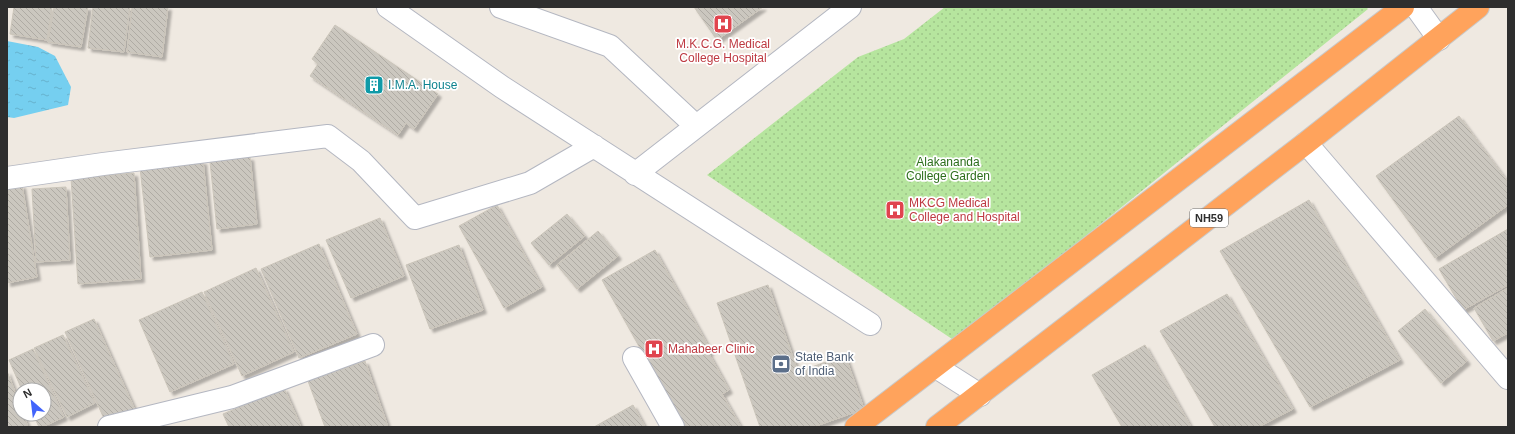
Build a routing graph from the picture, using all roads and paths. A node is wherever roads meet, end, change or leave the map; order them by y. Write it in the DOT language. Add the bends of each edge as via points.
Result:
graph roads {
  1 [pos="388,7"];
  2 [pos="501,7"];
  3 [pos="850,7"];
  4 [pos="1403,7"];
  5 [pos="1416,7"];
  6 [pos="1478,7"];
  7 [pos="1439,39"];
  8 [pos="696,126"];
  9 [pos="1306,143"];
  10 [pos="594,146"];
  11 [pos="635,174"];
  12 [pos="7,178"];
  13 [pos="870,324"];
  14 [pos="373,344"];
  15 [pos="634,358"];
  16 [pos="936,367"];
  17 [pos="1508,378"];
  18 [pos="980,395"];
  19 [pos="110,427"];
  20 [pos="673,427"];
  21 [pos="856,427"];
  22 [pos="937,427"];
  1 -- 10 [label="street" via="502,88"];
  2 -- 8 [label="street" via="610,46"];
  3 -- 8 [label="street"];
  4 -- 16 [label="highway"];
  5 -- 7 [label="street"];
  6 -- 7 [label="highway, NH59"];
  7 -- 9 [label="highway, NH59"];
  8 -- 11 [label="street"];
  9 -- 17 [label="street"];
  9 -- 18 [label="highway, NH59"];
  10 -- 11 [label="street"];
  10 -- 12 [label="street" via="530,183 415,218 361,161 328,136"];
  11 -- 13 [label="street"];
  14 -- 19 [label="street" via="232,397"];
  15 -- 20 [label="street"];
  16 -- 18 [label="street"];
  16 -- 21 [label="highway"];
  18 -- 22 [label="highway, NH59"];
}
